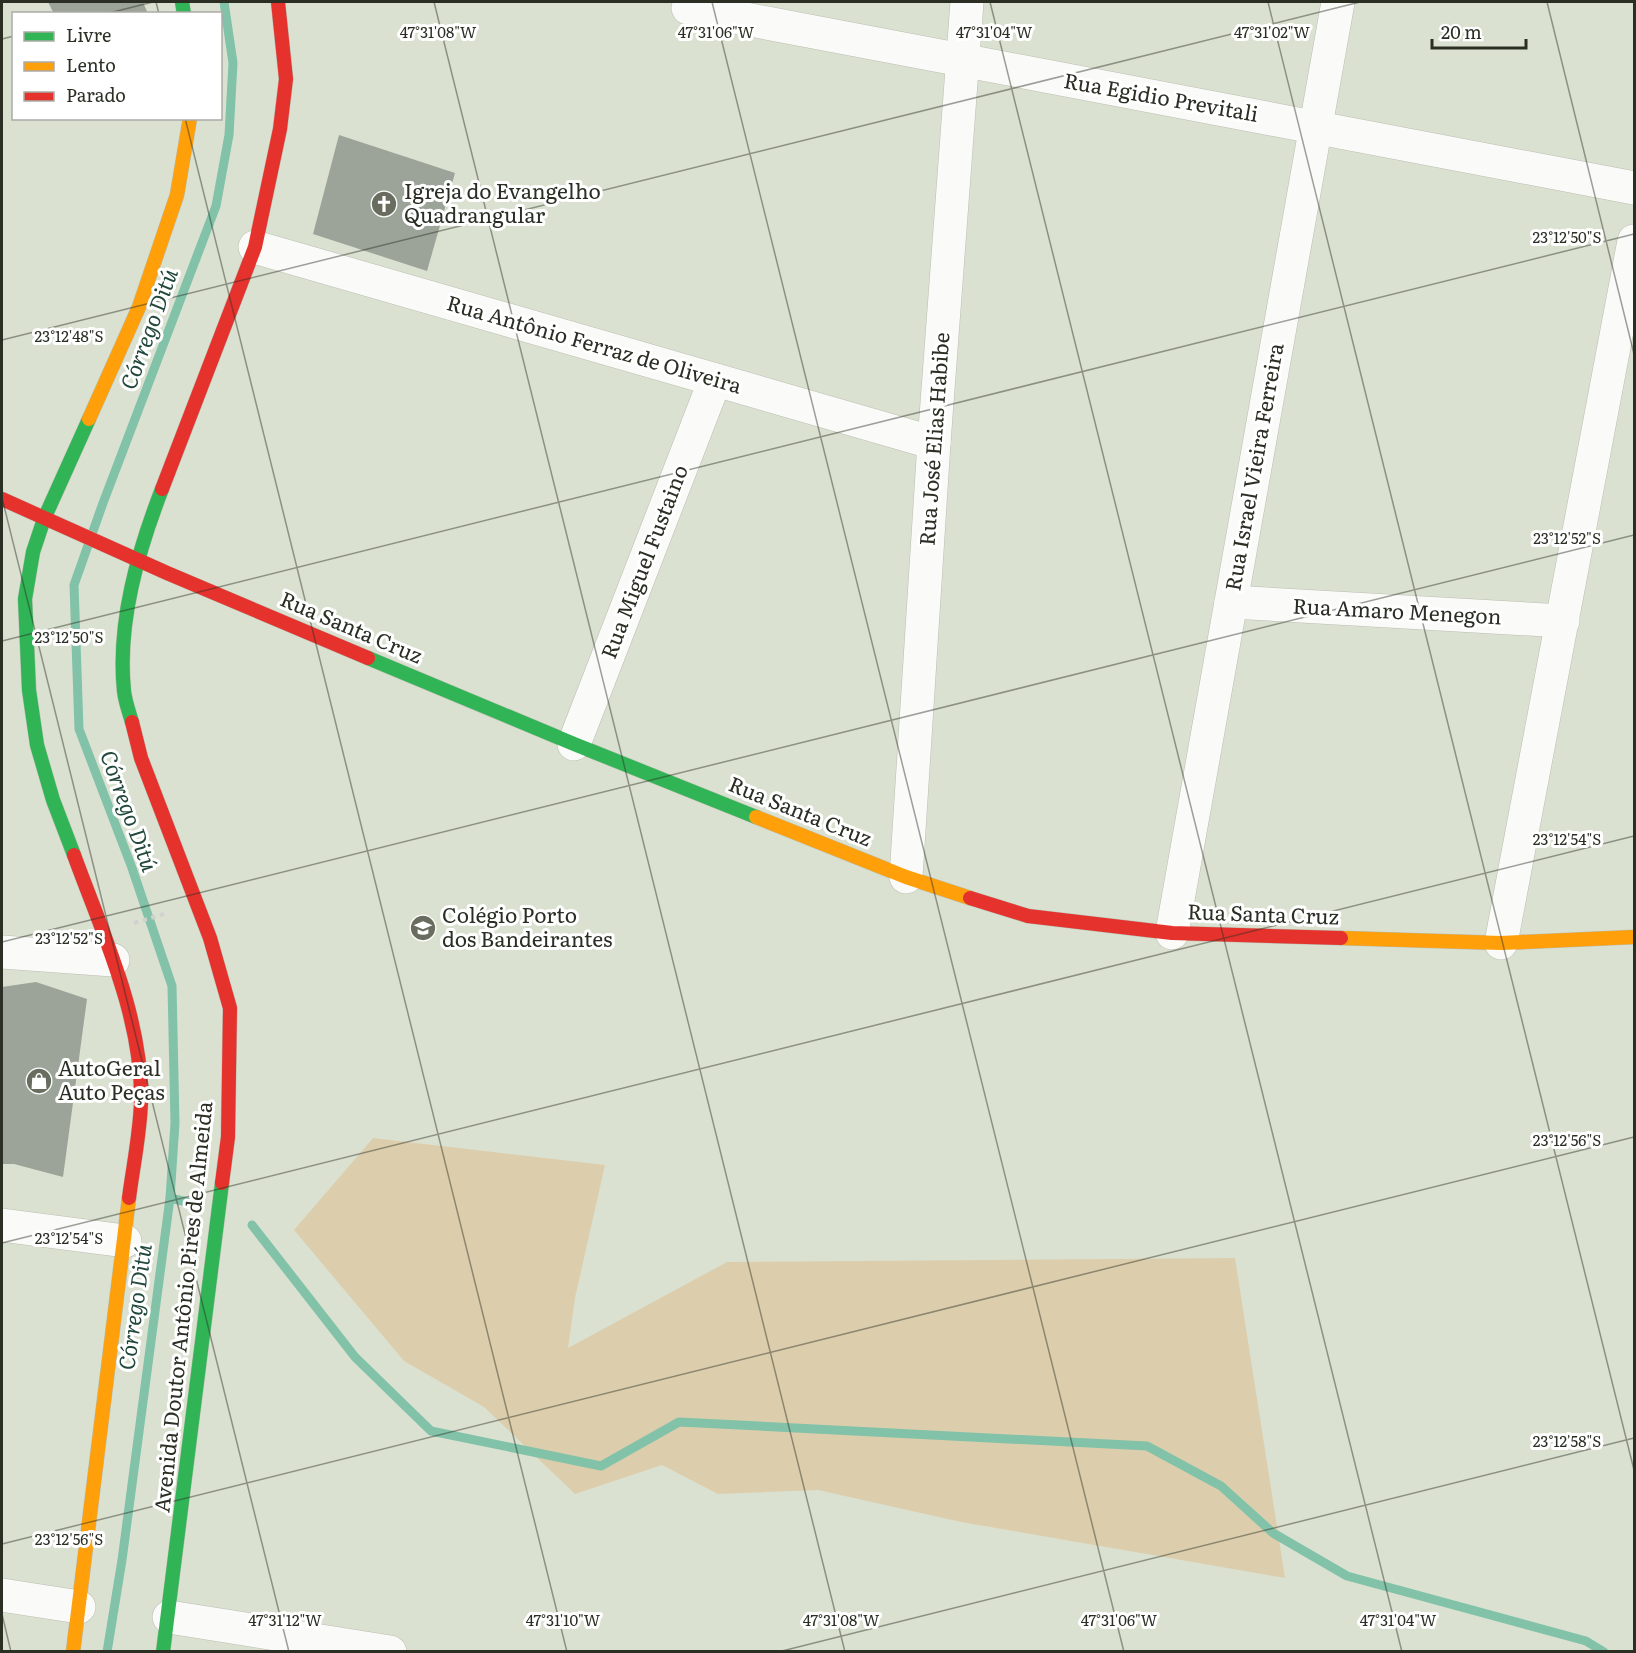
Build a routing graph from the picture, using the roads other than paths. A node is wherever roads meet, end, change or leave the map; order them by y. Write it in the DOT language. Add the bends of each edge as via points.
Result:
graph roads {
  1 [pos="278,2"];
  2 [pos="967,2"];
  3 [pos="1338,2"];
  4 [pos="688,8"];
  5 [pos="963,61"];
  6 [pos="190,120"];
  7 [pos="1316,127"];
  8 [pos="1635,188"];
  9 [pos="1635,240"];
  10 [pos="255,247"];
  11 [pos="1623,369"];
  12 [pos="715,380"];
  13 [pos="934,444"];
  14 [pos="2,499"];
  15 [pos="44,519"];
  16 [pos="139,561"];
  17 [pos="1231,602"];
  18 [pos="1563,621"];
  19 [pos="574,744"];
  20 [pos="906,877"];
  21 [pos="1172,933"];
  22 [pos="1635,937"];
  23 [pos="1501,944"];
  24 [pos="2,952"];
  25 [pos="113,960"];
  26 [pos="2,1225"];
  27 [pos="125,1241"];
  28 [pos="2,1594"];
  29 [pos="79,1607"];
  30 [pos="169,1617"];
  31 [pos="73,1652"];
  32 [pos="163,1652"];
  33 [pos="390,1652"];
  1 -- 10 [label="main road, Avenida Doutor Antônio Pires de Almeida" via="285,79 280,129"];
  2 -- 5 [label="street, Rua José Elias Habibe"];
  3 -- 7 [label="street, Rua Israel Vieira Ferreira"];
  4 -- 5 [label="street, Rua Egidio Previtali"];
  5 -- 7 [label="street, Rua Egidio Previtali"];
  5 -- 13 [label="street, Rua José Elias Habibe"];
  6 -- 15 [label="main road" via="177,195 139,307"];
  7 -- 8 [label="street, Rua Egidio Previtali"];
  7 -- 17 [label="street, Rua Israel Vieira Ferreira"];
  9 -- 11 [label="street"];
  10 -- 12 [label="street, Rua Antônio Ferraz de Oliveira"];
  10 -- 16 [label="main road, Avenida Doutor Antônio Pires de Almeida" via="147,528"];
  11 -- 18 [label="street"];
  12 -- 13 [label="street, Rua Antônio Ferraz de Oliveira"];
  12 -- 19 [label="street, Rua Miguel Fustaino"];
  13 -- 20 [label="street, Rua José Elias Habibe"];
  14 -- 15 [label="main road, Rua Santa Cruz"];
  15 -- 16 [label="main road, Rua Santa Cruz"];
  15 -- 25 [label="main road" via="33,552 25,599 29,690 53,800"];
  16 -- 19 [label="main road, Rua Santa Cruz"];
  16 -- 30 [label="main road, Avenida Doutor Antônio Pires de Almeida" via="123,645 124,692 141,758 210,938 230,1008 228,1137"];
  17 -- 18 [label="street, Rua Amaro Menegon"];
  17 -- 21 [label="street, Rua Israel Vieira Ferreira"];
  18 -- 23 [label="street"];
  19 -- 20 [label="main road, Rua Santa Cruz"];
  20 -- 21 [label="main road, Rua Santa Cruz" via="1028,916"];
  21 -- 23 [label="main road, Rua Santa Cruz"];
  22 -- 23 [label="main road, Rua Santa Cruz"];
  24 -- 25 [label="street"];
  25 -- 27 [label="main road" via="136,1038 141,1102"];
  26 -- 27 [label="street"];
  27 -- 29 [label="main road"];
  28 -- 29 [label="street"];
  29 -- 31 [label="main road"];
  30 -- 32 [label="main road, Avenida Doutor Antônio Pires de Almeida"];
  30 -- 33 [label="street"];
}
